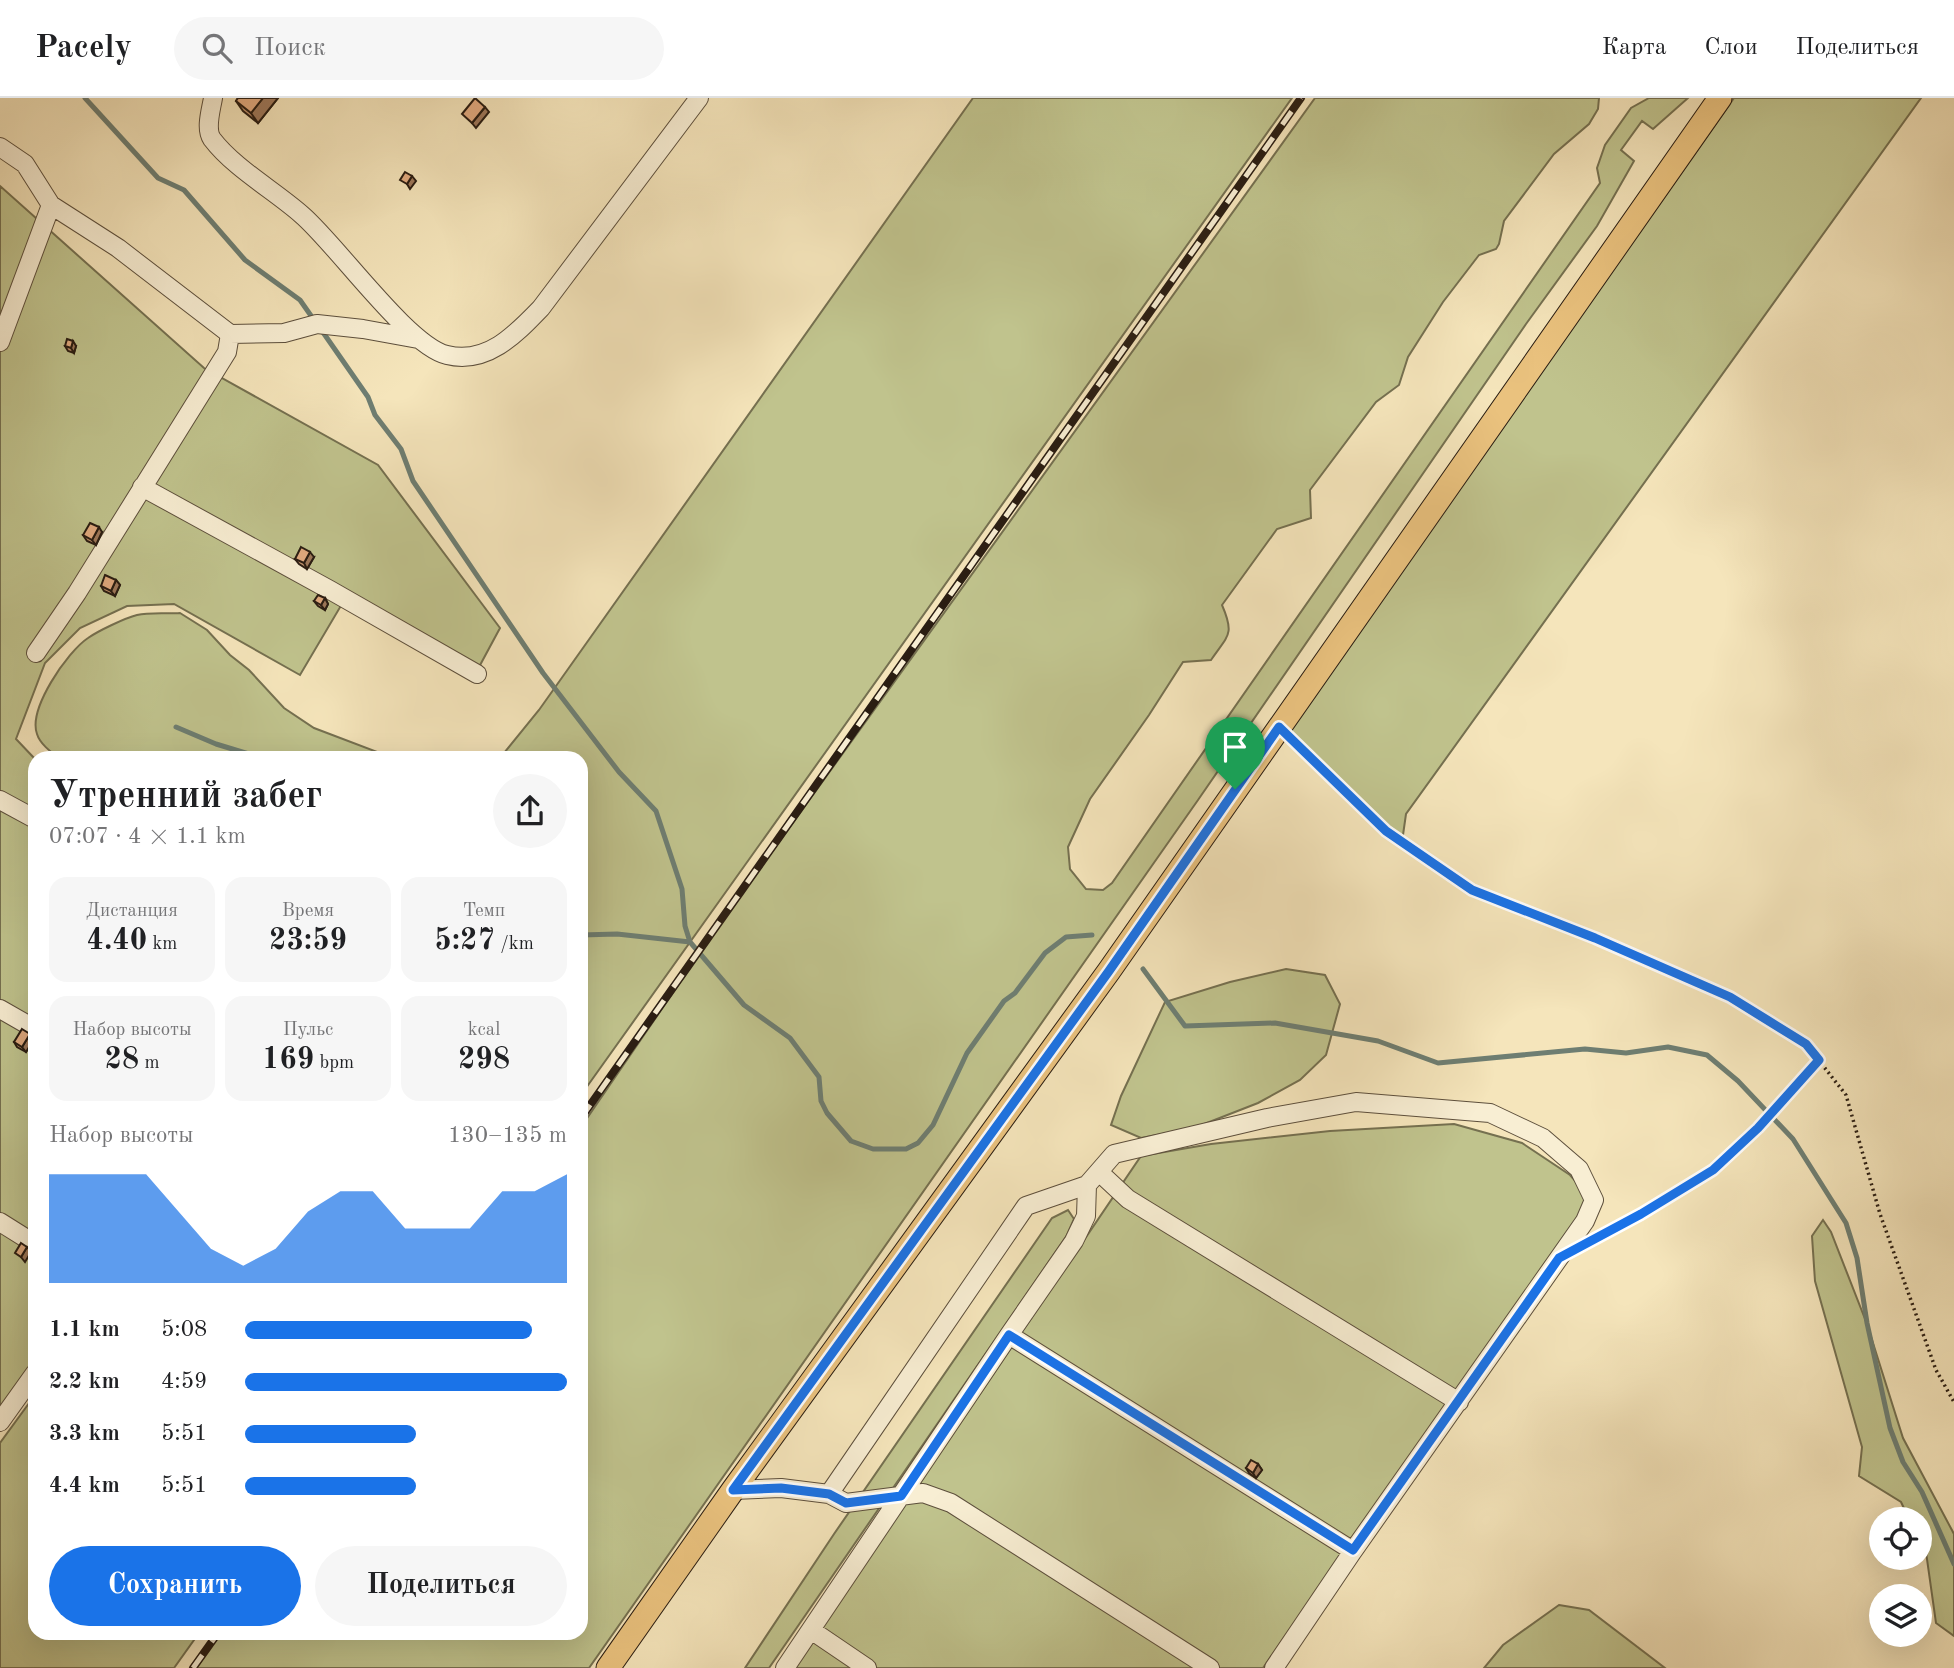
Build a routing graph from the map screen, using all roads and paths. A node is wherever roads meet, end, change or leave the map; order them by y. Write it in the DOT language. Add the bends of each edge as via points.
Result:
graph roads {
  1 [pos="213,98"];
  2 [pos="699,98"];
  3 [pos="1720,98"];
  4 [pos="0,147"];
  5 [pos="51,205"];
  6 [pos="230,334"];
  7 [pos="418,339"];
  8 [pos="0,342"];
  9 [pos="142,487"];
  10 [pos="36,653"];
  11 [pos="477,674"];
  12 [pos="1279,727"];
  13 [pos="0,800"];
  14 [pos="28,815"];
  15 [pos="0,1009"];
  16 [pos="28,1025"];
  17 [pos="1819,1060"];
  18 [pos="1093,1179"];
  19 [pos="0,1222"];
  20 [pos="1594,1239"];
  21 [pos="28,1240"];
  22 [pos="1009,1335"];
  23 [pos="28,1383"];
  24 [pos="1459,1402"];
  25 [pos="1954,1402"];
  26 [pos="0,1422"];
  27 [pos="733,1490"];
  28 [pos="829,1494"];
  29 [pos="901,1496"];
  30 [pos="1353,1550"];
  31 [pos="811,1630"];
  32 [pos="608,1668"];
  33 [pos="785,1668"];
  34 [pos="867,1668"];
  35 [pos="1210,1668"];
  36 [pos="1274,1668"];
  1 -- 7 [label="lane" via="211,138 304,217"];
  2 -- 7 [label="lane" via="541,307 513,337 478,357 446,355"];
  3 -- 12 [label="main road"];
  4 -- 5 [label="lane" via="25,164"];
  5 -- 6 [label="lane" via="118,248"];
  5 -- 8 [label="lane"];
  6 -- 7 [label="lane" via="284,334 317,324"];
  6 -- 9 [label="lane" via="227,352"];
  9 -- 10 [label="lane"];
  9 -- 11 [label="lane"];
  12 -- 17 [label="path" via="1386,831 1472,890 1730,997 1806,1044"];
  12 -- 27 [label="main road" via="1109,971"];
  13 -- 14 [label="lane"];
  15 -- 16 [label="lane"];
  17 -- 20 [label="path" via="1713,1170"];
  17 -- 25 [label="path" via="1846,1095 1880,1214 1936,1370"];
  18 -- 22 [label="lane" via="1086,1216 1074,1241"];
  18 -- 24 [label="lane"];
  18 -- 24 [label="lane" via="1114,1154 1356,1102 1490,1114 1543,1138 1579,1169 1594,1200 1585,1221"];
  18 -- 28 [label="lane" via="1026,1206"];
  19 -- 21 [label="lane"];
  22 -- 29 [label="lane"];
  22 -- 30 [label="lane"];
  23 -- 26 [label="lane"];
  24 -- 30 [label="lane"];
  27 -- 28 [label="lane" via="781,1488"];
  27 -- 32 [label="main road"];
  28 -- 29 [label="lane" via="846,1503"];
  29 -- 31 [label="lane"];
  29 -- 35 [label="lane" via="923,1493 951,1503"];
  30 -- 36 [label="lane"];
  31 -- 33 [label="lane"];
  31 -- 34 [label="lane"];
}
